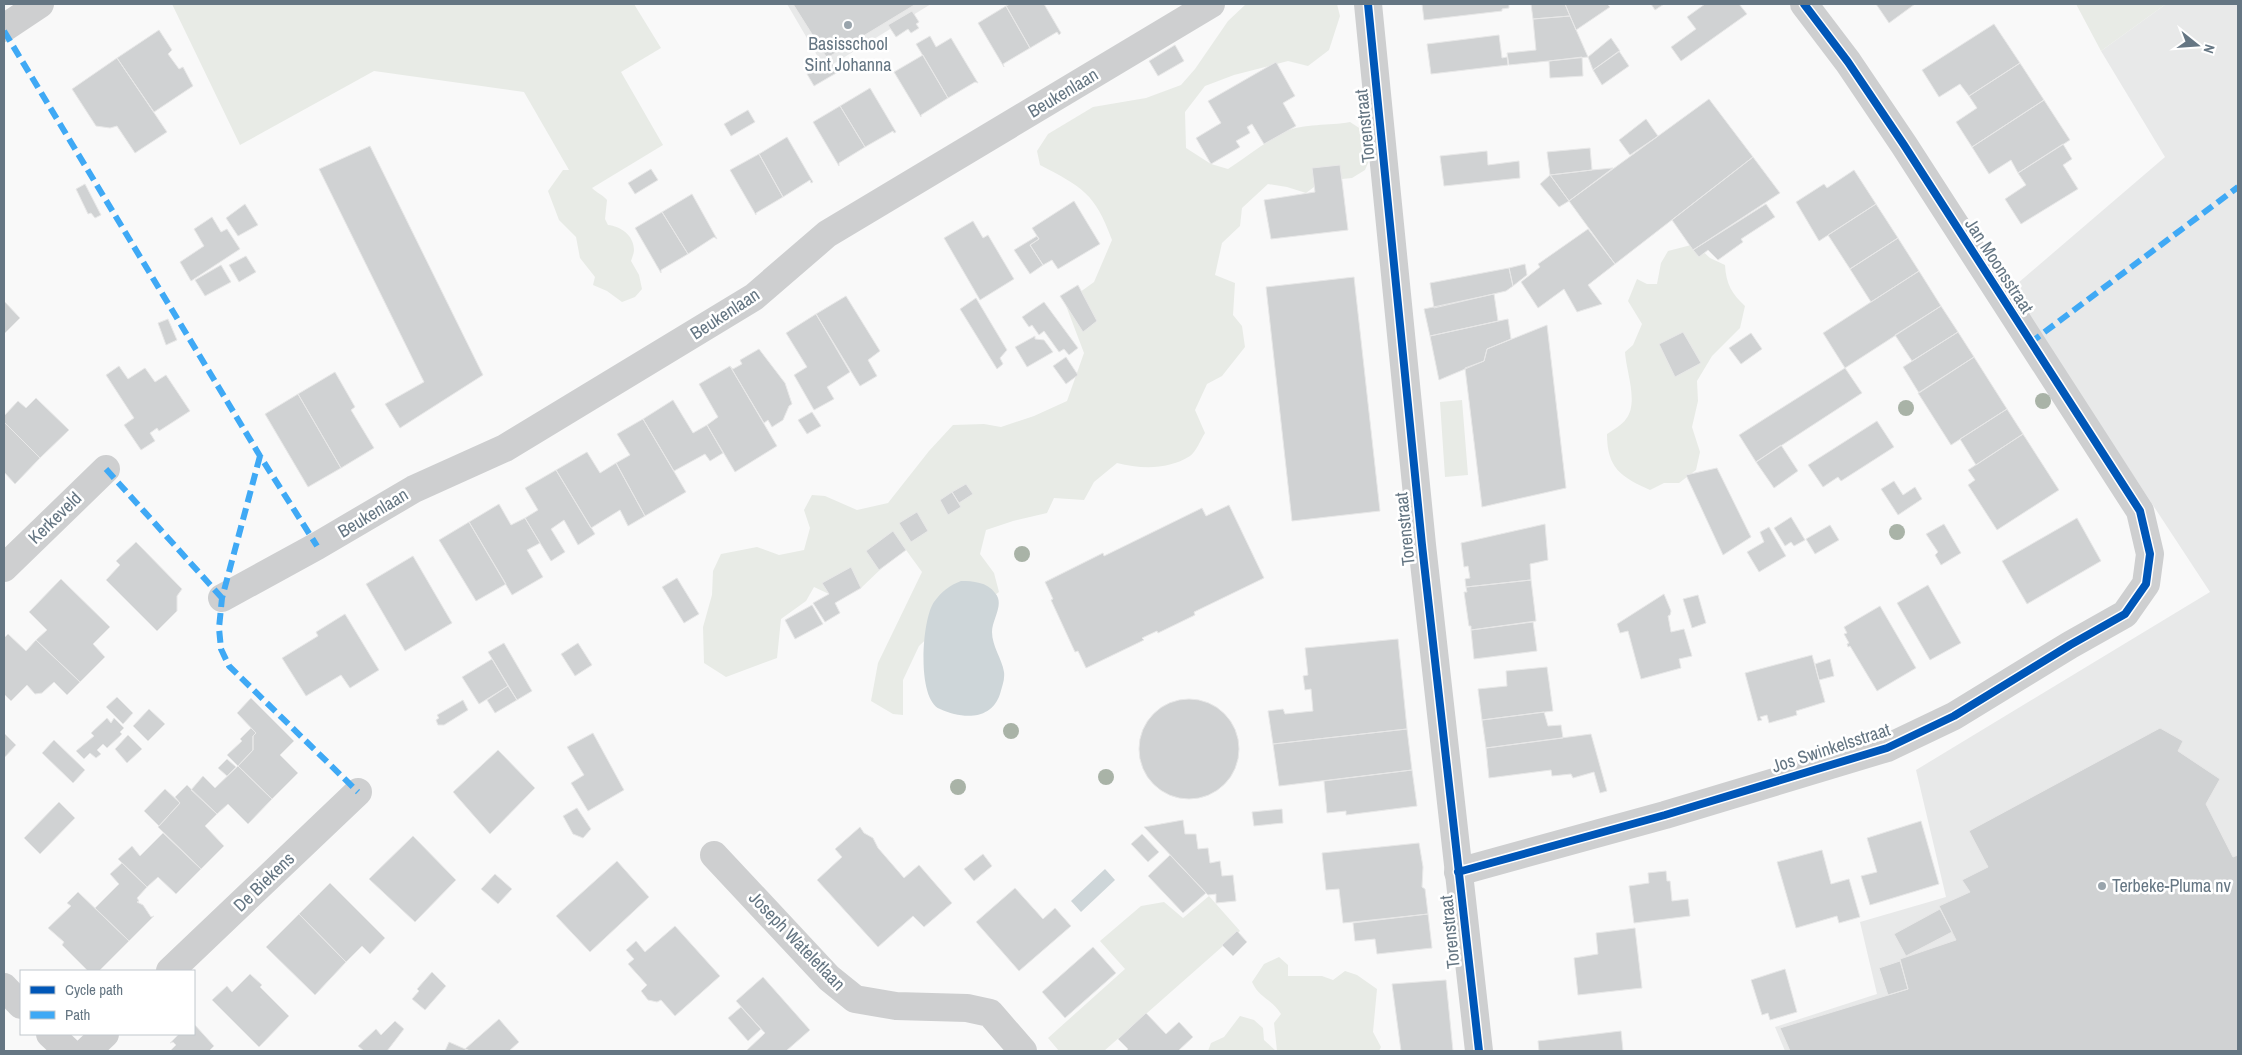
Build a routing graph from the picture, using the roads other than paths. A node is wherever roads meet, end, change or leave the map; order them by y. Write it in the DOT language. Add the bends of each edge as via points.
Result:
graph roads {
  1 [pos="40,4"];
  2 [pos="1211,4"];
  3 [pos="1368,4"];
  4 [pos="1804,4"];
  5 [pos="4,28"];
  6 [pos="106,468"];
  7 [pos="2150,554"];
  8 [pos="4,568"];
  9 [pos="222,598"];
  10 [pos="358,792"];
  11 [pos="714,855"];
  12 [pos="1458,872"];
  13 [pos="171,970"];
  14 [pos="4,987"];
  15 [pos="20,1004"];
  16 [pos="51,1035"];
  17 [pos="104,1035"];
  18 [pos="68,1051"];
  19 [pos="86,1051"];
  20 [pos="1023,1051"];
  21 [pos="1479,1051"];
  1 -- 5 [label="street"];
  2 -- 9 [label="street, Beukenlaan" via="827,234 754,297 506,448 414,489"];
  3 -- 12 [label="street, Torenstraat"];
  4 -- 7 [label="street, Jan Moonsstraat" via="1848,62 1904,146 2140,511"];
  6 -- 8 [label="street, Kerkeveld"];
  7 -- 12 [label="street, Jos Swinkelsstraat" via="2146,584 2125,614 1954,716 1887,748"];
  10 -- 13 [label="street, De Biekens"];
  11 -- 20 [label="street, Joseph Wateletlaan" via="829,978 855,999 896,1006 967,1008 990,1013"];
  12 -- 21 [label="street, Torenstraat"];
  14 -- 15 [label="street"];
  16 -- 18 [label="street"];
  17 -- 19 [label="street"];
}
